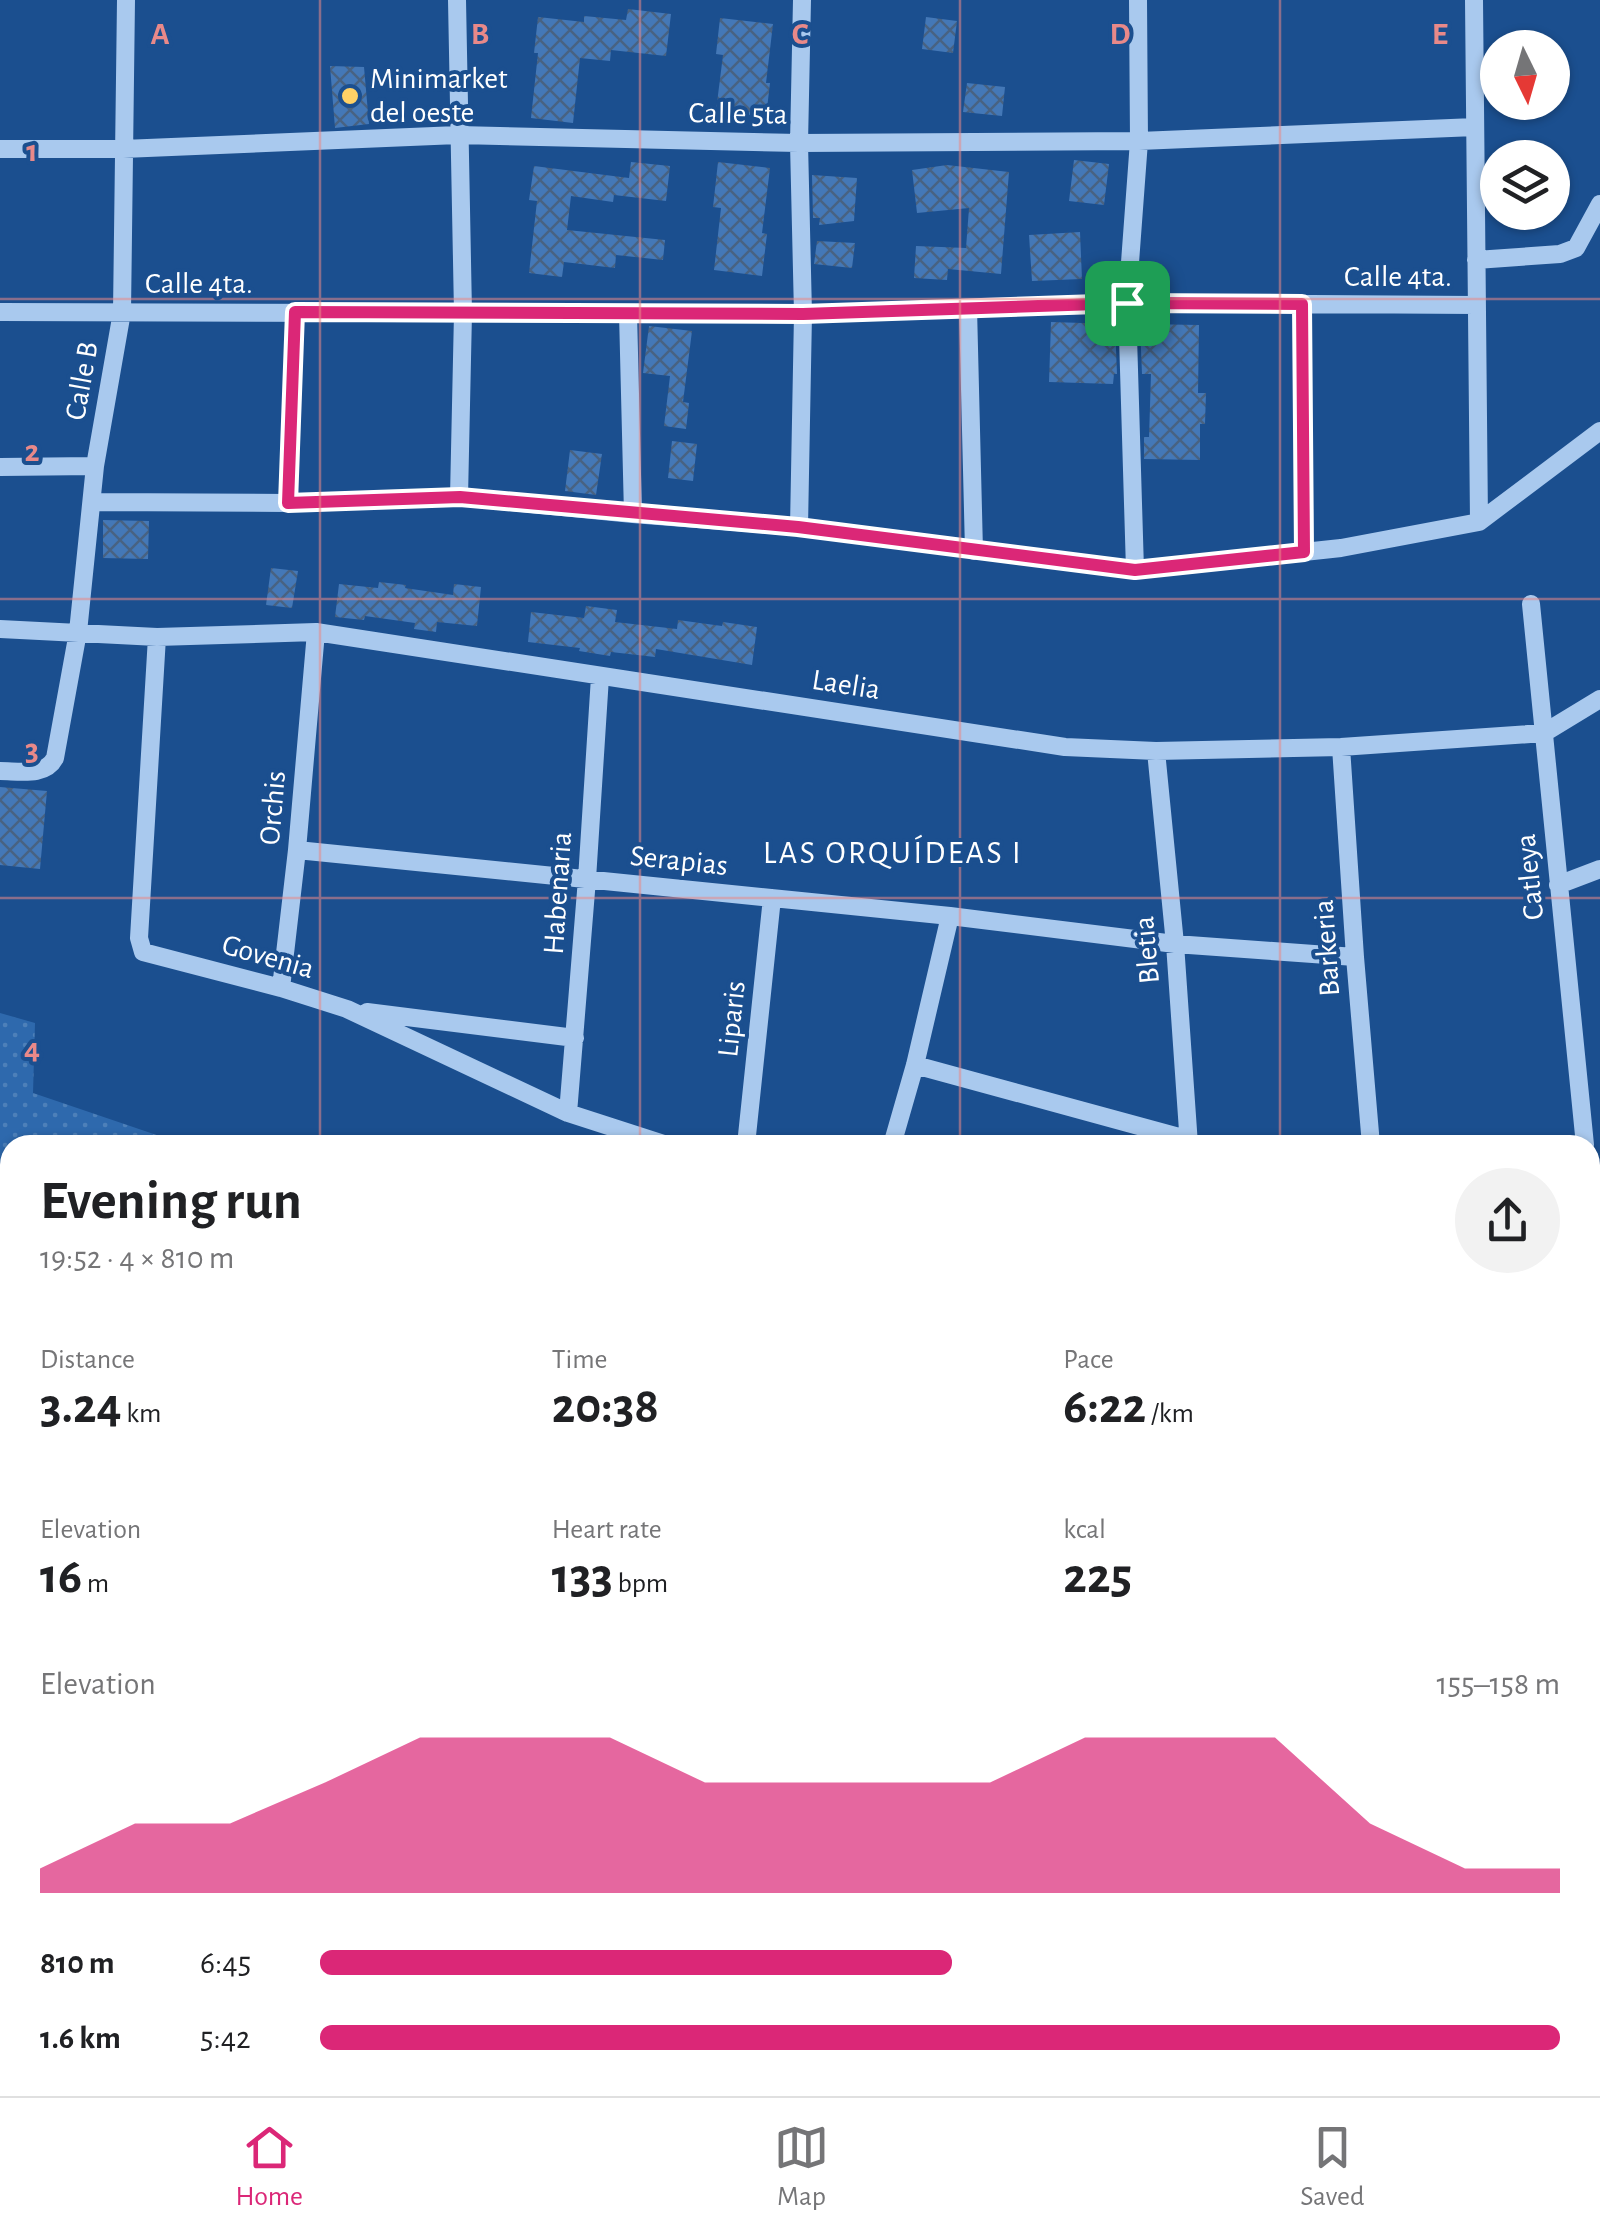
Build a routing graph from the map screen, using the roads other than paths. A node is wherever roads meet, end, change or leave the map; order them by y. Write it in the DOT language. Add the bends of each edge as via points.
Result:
graph roads {
  1 [pos="126,0"];
  2 [pos="457,0"];
  3 [pos="802,0"];
  4 [pos="1138,0"];
  5 [pos="1474,0"];
  6 [pos="1475,127"];
  7 [pos="458,135"];
  8 [pos="1139,141"];
  9 [pos="800,143"];
  10 [pos="0,149"];
  11 [pos="123,149"];
  12 [pos="1600,204"];
  13 [pos="1476,260"];
  14 [pos="1127,303"];
  15 [pos="1302,304"];
  16 [pos="1477,305"];
  17 [pos="968,308"];
  18 [pos="0,312"];
  19 [pos="122,312"];
  20 [pos="295,312"];
  21 [pos="463,313"];
  22 [pos="628,314"];
  23 [pos="803,314"];
  24 [pos="1600,431"];
  25 [pos="96,466"];
  26 [pos="0,467"];
  27 [pos="460,497"];
  28 [pos="93,502"];
  29 [pos="288,503"];
  30 [pos="634,514"];
  31 [pos="1479,522"];
  32 [pos="798,527"];
  33 [pos="974,551"];
  34 [pos="1304,552"];
  35 [pos="1135,570"];
  36 [pos="1531,604"];
  37 [pos="0,629"];
  38 [pos="78,632"];
  39 [pos="316,632"];
  40 [pos="158,637"];
  41 [pos="600,678"];
  42 [pos="1600,699"];
  43 [pos="1544,733"];
  44 [pos="1341,747"];
  45 [pos="1156,751"];
  46 [pos="0,771"];
  47 [pos="297,850"];
  48 [pos="1600,868"];
  49 [pos="587,879"];
  50 [pos="1558,885"];
  51 [pos="772,898"];
  52 [pos="950,916"];
  53 [pos="1175,944"];
  54 [pos="1355,956"];
  55 [pos="281,988"];
  56 [pos="347,1009"];
  57 [pos="574,1038"];
  58 [pos="916,1065"];
  59 [pos="568,1114"];
  60 [pos="635,1135"];
  61 [pos="747,1135"];
  62 [pos="895,1135"];
  63 [pos="1162,1135"];
  64 [pos="1189,1135"];
  65 [pos="1370,1135"];
  66 [pos="1584,1135"];
  1 -- 11 [label="street, Calle B"];
  2 -- 7 [label="street"];
  3 -- 9 [label="street"];
  4 -- 8 [label="street"];
  5 -- 6 [label="street"];
  6 -- 8 [label="street, Calle 5ta"];
  6 -- 13 [label="street"];
  7 -- 9 [label="street, Calle 5ta"];
  7 -- 11 [label="street, Calle 5ta"];
  7 -- 21 [label="street"];
  8 -- 9 [label="street, Calle 5ta"];
  8 -- 14 [label="street"];
  9 -- 23 [label="street"];
  10 -- 11 [label="street, Calle 5ta"];
  11 -- 19 [label="street, Calle B"];
  12 -- 13 [label="street" via="1576,248"];
  13 -- 16 [label="street"];
  14 -- 15 [label="street, Calle 4ta."];
  14 -- 17 [label="street, Calle 4ta."];
  14 -- 35 [label="street"];
  15 -- 16 [label="street, Calle 4ta."];
  15 -- 34 [label="street"];
  16 -- 31 [label="street"];
  17 -- 23 [label="street, Calle 4ta."];
  17 -- 33 [label="street"];
  18 -- 19 [label="street, Calle 4ta."];
  19 -- 20 [label="street, Calle 4ta."];
  19 -- 25 [label="street, Calle B"];
  20 -- 21 [label="street, Calle 4ta."];
  20 -- 29 [label="street"];
  21 -- 22 [label="street, Calle 4ta."];
  21 -- 27 [label="street"];
  22 -- 23 [label="street, Calle 4ta."];
  22 -- 30 [label="street"];
  23 -- 32 [label="street"];
  24 -- 31 [label="street"];
  25 -- 26 [label="street"];
  25 -- 28 [label="street, Calle B"];
  27 -- 29 [label="street"];
  27 -- 30 [label="street"];
  28 -- 29 [label="street"];
  28 -- 38 [label="street, Calle B"];
  30 -- 32 [label="street"];
  31 -- 34 [label="street"];
  32 -- 33 [label="street"];
  33 -- 35 [label="street"];
  34 -- 35 [label="street"];
  36 -- 43 [label="street, Catleya"];
  37 -- 38 [label="street, Laelia"];
  38 -- 40 [label="street, Laelia"];
  38 -- 46 [label="street, Calle B" via="50,766"];
  39 -- 40 [label="street, Laelia"];
  39 -- 41 [label="street, Laelia"];
  39 -- 47 [label="street, Orchis"];
  40 -- 55 [label="street, Govenia" via="142,952"];
  41 -- 45 [label="street, Laelia" via="1065,748"];
  41 -- 49 [label="street, Habenaria"];
  42 -- 43 [label="street, Laelia"];
  43 -- 44 [label="street, Laelia"];
  43 -- 50 [label="street, Catleya"];
  44 -- 45 [label="street, Laelia"];
  44 -- 54 [label="street, Barkeria"];
  45 -- 53 [label="street, Bletia"];
  47 -- 49 [label="street, Serapias"];
  47 -- 55 [label="street, Orchis"];
  48 -- 50 [label="street"];
  49 -- 51 [label="street, Serapias"];
  49 -- 57 [label="street, Habenaria"];
  50 -- 66 [label="street, Catleya"];
  51 -- 52 [label="street, Serapias"];
  51 -- 61 [label="street, Liparis"];
  52 -- 53 [label="street, Serapias"];
  52 -- 58 [label="street"];
  53 -- 54 [label="street, Serapias"];
  53 -- 64 [label="street, Bletia"];
  54 -- 65 [label="street, Barkeria"];
  55 -- 56 [label="street, Govenia"];
  56 -- 57 [label="street"];
  56 -- 59 [label="street, Govenia"];
  57 -- 59 [label="street, Habenaria"];
  58 -- 62 [label="street"];
  58 -- 63 [label="street"];
  59 -- 60 [label="street, Govenia"];
}
